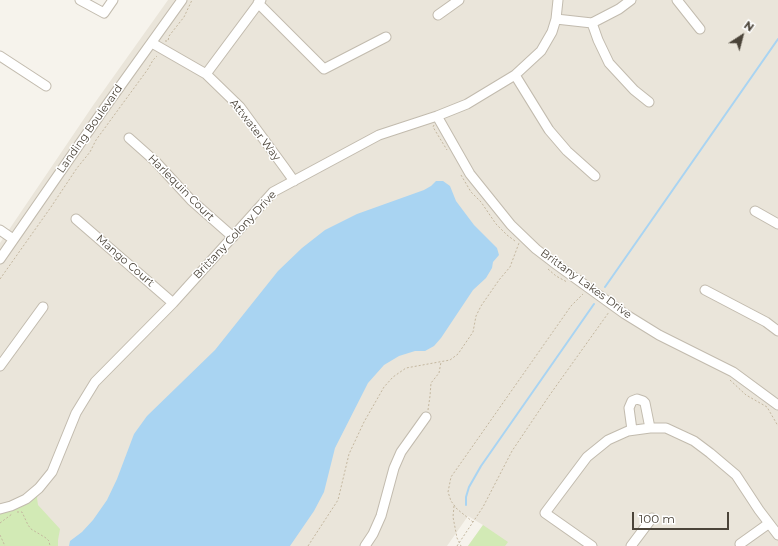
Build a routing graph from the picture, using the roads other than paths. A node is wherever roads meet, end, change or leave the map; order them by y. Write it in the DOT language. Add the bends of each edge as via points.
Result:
graph roads {
  1 [pos="80,0"];
  2 [pos="114,0"];
  3 [pos="182,0"];
  4 [pos="459,0"];
  5 [pos="558,0"];
  6 [pos="631,0"];
  7 [pos="677,0"];
  8 [pos="260,1"];
  9 [pos="438,14"];
  10 [pos="556,19"];
  11 [pos="592,23"];
  12 [pos="700,29"];
  13 [pos="386,37"];
  14 [pos="156,45"];
  15 [pos="0,56"];
  16 [pos="206,74"];
  17 [pos="515,75"];
  18 [pos="46,86"];
  19 [pos="650,102"];
  20 [pos="439,119"];
  21 [pos="129,138"];
  22 [pos="595,176"];
  23 [pos="294,181"];
  24 [pos="755,211"];
  25 [pos="76,219"];
  26 [pos="778,224"];
  27 [pos="0,230"];
  28 [pos="233,237"];
  29 [pos="13,239"];
  30 [pos="0,258"];
  31 [pos="705,290"];
  32 [pos="173,303"];
  33 [pos="42,307"];
  34 [pos="778,331"];
  35 [pos="0,366"];
  36 [pos="778,405"];
  37 [pos="426,417"];
  38 [pos="650,428"];
  39 [pos="632,430"];
  40 [pos="0,510"];
  41 [pos="652,518"];
  42 [pos="768,524"];
  43 [pos="778,535"];
  44 [pos="740,544"];
  45 [pos="365,546"];
  46 [pos="592,546"];
  47 [pos="631,546"];
  1 -- 2 [label="street" via="104,13"];
  3 -- 14 [label="street, Landing Boulevard"];
  4 -- 9 [label="street"];
  5 -- 10 [label="street, Brittany Colony Drive"];
  6 -- 11 [label="street"];
  7 -- 12 [label="street"];
  8 -- 13 [label="street" via="324,69"];
  8 -- 16 [label="street"];
  10 -- 11 [label="street"];
  10 -- 17 [label="street, Brittany Colony Drive" via="541,51"];
  11 -- 19 [label="street" via="609,63 634,90"];
  14 -- 16 [label="street, Attwater Way"];
  14 -- 29 [label="street, Landing Boulevard" via="106,106"];
  15 -- 18 [label="street"];
  16 -- 23 [label="street, Attwater Way" via="240,107"];
  17 -- 20 [label="street, Brittany Colony Drive"];
  17 -- 22 [label="street" via="549,130 567,151"];
  20 -- 23 [label="street, Brittany Colony Drive" via="379,135"];
  20 -- 36 [label="street, Brittany Lakes Drive" via="470,174 521,239 626,314 659,335 734,372"];
  21 -- 28 [label="street, Harlequin Court" via="156,162 191,200"];
  23 -- 28 [label="street, Brittany Colony Drive" via="273,192"];
  24 -- 26 [label="street"];
  25 -- 32 [label="street, Mango Court"];
  27 -- 29 [label="street"];
  28 -- 32 [label="street, Brittany Colony Drive"];
  29 -- 30 [label="street, Landing Boulevard"];
  31 -- 34 [label="street"];
  32 -- 40 [label="street, Brittany Colony Drive" via="95,382 76,413 52,472 39,488 26,499"];
  33 -- 35 [label="street"];
  37 -- 45 [label="street" via="401,452 381,516"];
  38 -- 39 [label="street"];
  38 -- 39 [label="street" via="645,403 637,399 632,401 629,408"];
  38 -- 42 [label="street" via="666,428 694,441 710,453 736,475"];
  39 -- 46 [label="street" via="608,440 587,457 545,513"];
  41 -- 47 [label="street"];
  42 -- 43 [label="street"];
  42 -- 44 [label="street"];
}
